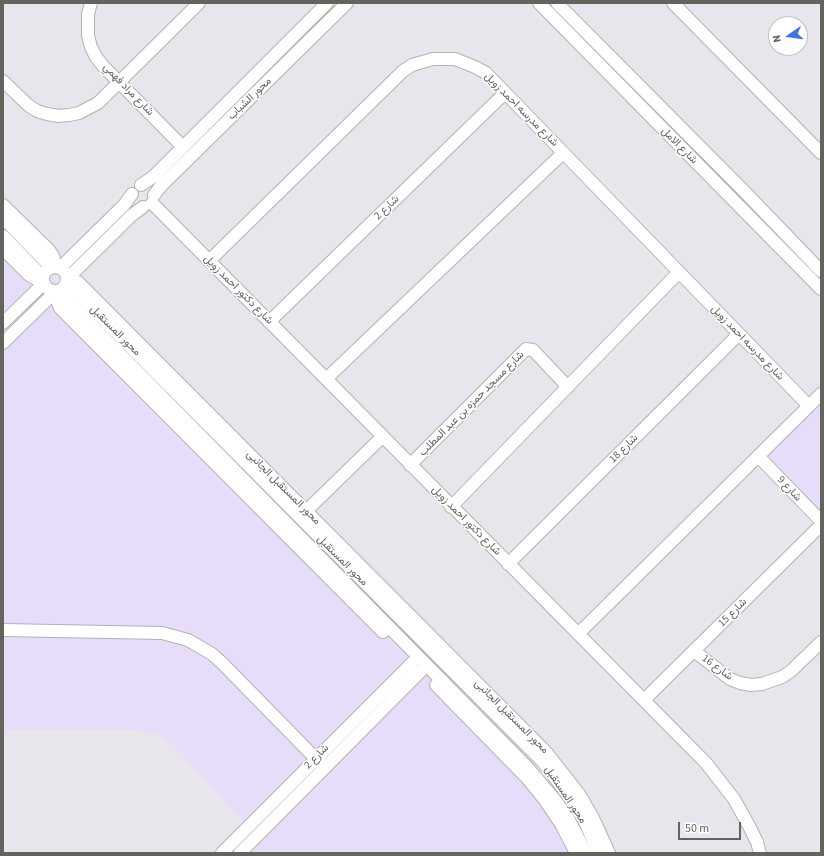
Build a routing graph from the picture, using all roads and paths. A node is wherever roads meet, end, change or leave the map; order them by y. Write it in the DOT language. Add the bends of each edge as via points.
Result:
graph roads {
  1 [pos="91,3"];
  2 [pos="199,3"];
  3 [pos="327,3"];
  4 [pos="347,3"];
  5 [pos="538,3"];
  6 [pos="557,3"];
  7 [pos="672,3"];
  8 [pos="3,81"];
  9 [pos="119,82"];
  10 [pos="505,93"];
  11 [pos="182,146"];
  12 [pos="563,153"];
  13 [pos="821,153"];
  14 [pos="141,185"];
  15 [pos="132,194"];
  16 [pos="150,202"];
  17 [pos="3,205"];
  18 [pos="3,218"];
  19 [pos="3,236"];
  20 [pos="3,249"];
  21 [pos="209,261"];
  22 [pos="56,268"];
  23 [pos="821,271"];
  24 [pos="679,272"];
  25 [pos="43,280"];
  26 [pos="67,280"];
  27 [pos="821,289"];
  28 [pos="56,292"];
  29 [pos="269,322"];
  30 [pos="3,323"];
  31 [pos="739,334"];
  32 [pos="3,343"];
  33 [pos="326,379"];
  34 [pos="568,387"];
  35 [pos="821,394"];
  36 [pos="809,406"];
  37 [pos="382,436"];
  38 [pos="758,456"];
  39 [pos="410,465"];
  40 [pos="451,507"];
  41 [pos="299,519"];
  42 [pos="821,521"];
  43 [pos="821,525"];
  44 [pos="508,564"];
  45 [pos="3,630"];
  46 [pos="578,634"];
  47 [pos="821,642"];
  48 [pos="694,651"];
  49 [pos="417,666"];
  50 [pos="644,700"];
  51 [pos="316,758"];
  52 [pos="325,768"];
  53 [pos="222,853"];
  54 [pos="240,853"];
  55 [pos="576,853"];
  56 [pos="586,853"];
  57 [pos="599,853"];
  58 [pos="609,853"];
  59 [pos="760,853"];
  1 -- 9 [label="street, شارع مراد فهمي" via="87,25 91,47 103,66"];
  2 -- 9 [label="street"];
  3 -- 11 [label="street, محور الشباب"];
  4 -- 16 [label="street, محور الشباب" via="161,186"];
  5 -- 27 [label="street, شارع الامل"];
  6 -- 23 [label="street, شارع الامل"];
  7 -- 13 [label="street"];
  8 -- 9 [label="street" via="28,105 58,116 69,116 89,109"];
  9 -- 11 [label="street, شارع مراد فهمي"];
  10 -- 12 [label="street, شارع مدرسه احمد زويل"];
  10 -- 21 [label="street, شارع مدرسه احمد زويل" via="486,74 466,62 433,59 412,65"];
  10 -- 29 [label="street, شارع 2"];
  11 -- 14 [label="street, محور الشباب"];
  12 -- 24 [label="street, شارع مدرسه احمد زويل"];
  12 -- 33 [label="street"];
  14 -- 15 [label="street" via="136,187"];
  14 -- 16 [label="street" via="149,186 153,190"];
  15 -- 16 [label="street" via="136,204"];
  15 -- 22 [label="street" via="124,205"];
  16 -- 21 [label="street, شارع دكتور احمد زويل"];
  16 -- 26 [label="street, محور الشباب" via="132,215"];
  17 -- 22 [label="street" via="49,250"];
  18 -- 22 [label="street"];
  19 -- 25 [label="street"];
  20 -- 25 [label="street" via="29,275"];
  21 -- 29 [label="street, شارع دكتور احمد زويل"];
  22 -- 25 [label="street" via="47,270"];
  22 -- 26 [label="street" via="66,273"];
  24 -- 31 [label="street, شارع مدرسه احمد زويل"];
  24 -- 34 [label="street"];
  25 -- 28 [label="street" via="48,289"];
  25 -- 30 [label="street"];
  26 -- 28 [label="street" via="64,288"];
  26 -- 41 [label="street, محور المستقبل"];
  28 -- 32 [label="street"];
  28 -- 41 [label="street, محور المستقبل"];
  28 -- 49 [label="street" via="60,308"];
  29 -- 33 [label="street, شارع دكتور احمد زويل"];
  31 -- 36 [label="street, شارع مدرسه احمد زويل"];
  31 -- 44 [label="street, شارع 18"];
  33 -- 37 [label="street, شارع دكتور احمد زويل"];
  34 -- 39 [label="street, شارع مسجد حمزه بن عبد المطلب" via="533,350 526,349"];
  34 -- 40 [label="street"];
  35 -- 36 [label="street"];
  36 -- 38 [label="street"];
  37 -- 39 [label="street, شارع دكتور احمد زويل"];
  37 -- 41 [label="street"];
  38 -- 42 [label="street, شارع 9"];
  38 -- 46 [label="street"];
  39 -- 40 [label="street, شارع دكتور احمد زويل"];
  40 -- 44 [label="street, شارع دكتور احمد زويل"];
  41 -- 56 [label="street, محور المستقبل" via="532,772 568,818"];
  41 -- 57 [label="street, محور المستقبل" via="543,762 572,800"];
  41 -- 58 [label="street, محور المستقبل الجانبى" via="546,752 579,794"];
  43 -- 48 [label="street, شارع 15"];
  44 -- 46 [label="street, شارع دكتور احمد زويل"];
  45 -- 51 [label="street" via="162,633 188,640 222,663"];
  46 -- 50 [label="street, شارع دكتور احمد زويل"];
  47 -- 48 [label="street, شارع 16" via="782,677 751,685 730,679"];
  48 -- 50 [label="street, شارع 15"];
  49 -- 51 [label="street, شارع 2"];
  49 -- 52 [label="street, شارع 2"];
  49 -- 55 [label="street" via="527,778 561,824"];
  50 -- 59 [label="street, شارع دكتور احمد زويل" via="717,776 734,799 757,842"];
  51 -- 52 [label="street"];
  51 -- 53 [label="street, شارع 2"];
  52 -- 54 [label="street, شارع 2"];
}
